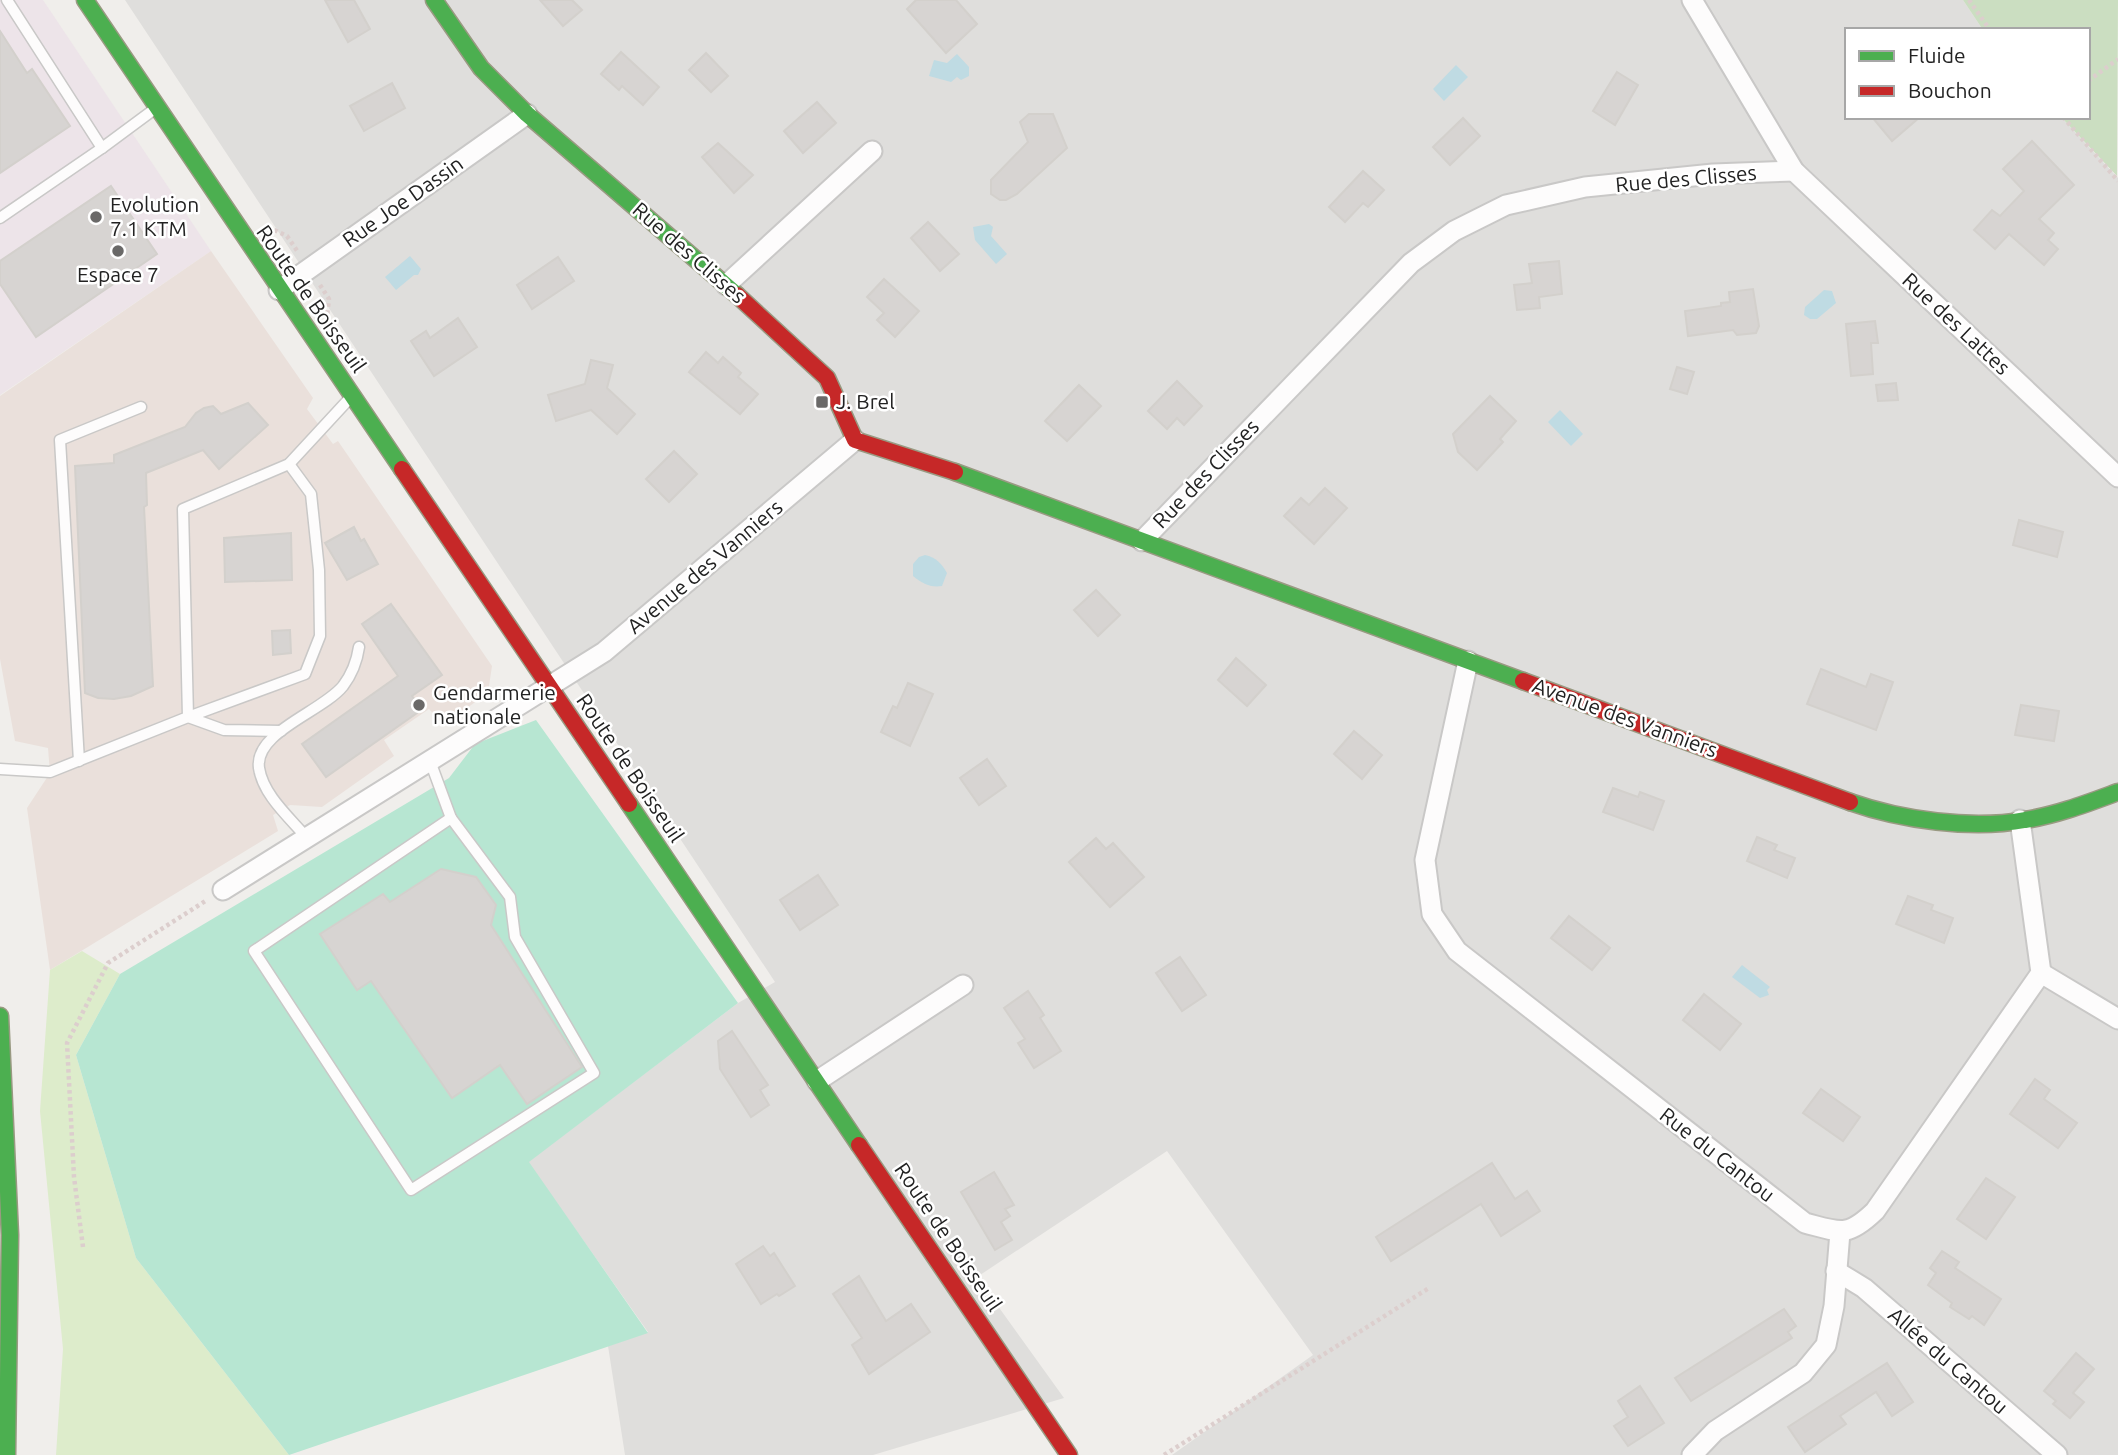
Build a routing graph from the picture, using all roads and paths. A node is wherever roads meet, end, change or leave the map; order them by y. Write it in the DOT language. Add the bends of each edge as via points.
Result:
graph roads {
  1 [pos="7,0"];
  2 [pos="85,0"];
  3 [pos="435,0"];
  4 [pos="1692,0"];
  5 [pos="1969,0"];
  6 [pos="1989,28"];
  7 [pos="2118,59"];
  8 [pos="2090,80"];
  9 [pos="156,108"];
  10 [pos="527,114"];
  11 [pos="2065,119"];
  12 [pos="102,148"];
  13 [pos="872,151"];
  14 [pos="1794,171"];
  15 [pos="2118,181"];
  16 [pos="0,218"];
  17 [pos="726,285"];
  18 [pos="279,290"];
  19 [pos="352,396"];
  20 [pos="141,407"];
  21 [pos="855,440"];
  22 [pos="289,464"];
  23 [pos="2118,477"];
  24 [pos="1142,541"];
  25 [pos="359,647"];
  26 [pos="1468,661"];
  27 [pos="550,687"];
  28 [pos="188,717"];
  29 [pos="281,731"];
  30 [pos="79,761"];
  31 [pos="430,761"];
  32 [pos="0,769"];
  33 [pos="2118,792"];
  34 [pos="452,818"];
  35 [pos="2020,820"];
  36 [pos="307,838"];
  37 [pos="223,890"];
  38 [pos="2040,973"];
  39 [pos="963,985"];
  40 [pos="0,1016"];
  41 [pos="2118,1018"];
  42 [pos="817,1081"];
  43 [pos="1840,1232"];
  44 [pos="83,1247"];
  45 [pos="1836,1271"];
  46 [pos="1429,1288"];
  47 [pos="7,1455"];
  48 [pos="1069,1455"];
  49 [pos="1164,1455"];
  50 [pos="1692,1455"];
  51 [pos="2057,1455"];
  1 -- 12 [label="lane"];
  2 -- 9 [label="main road, Route de Boisseuil"];
  3 -- 10 [label="main road, Rue des Clisses" via="481,68"];
  4 -- 14 [label="street, Rue des Lattes"];
  5 -- 6 [label="path"];
  7 -- 8 [label="path"];
  9 -- 12 [label="lane"];
  9 -- 18 [label="main road, Route de Boisseuil"];
  10 -- 17 [label="main road, Rue des Clisses"];
  10 -- 18 [label="street, Rue Joe Dassin"];
  11 -- 15 [label="path"];
  12 -- 16 [label="lane"];
  13 -- 17 [label="street"];
  14 -- 23 [label="street, Rue des Lattes"];
  14 -- 24 [label="street, Rue des Clisses" via="1585,187 1506,205 1454,231 1411,263"];
  17 -- 21 [label="main road, Rue des Clisses" via="827,378"];
  18 -- 19 [label="main road, Route de Boisseuil"];
  19 -- 22 [label="lane"];
  19 -- 27 [label="main road, Route de Boisseuil"];
  20 -- 30 [label="lane" via="60,440"];
  21 -- 24 [label="main road, Rue des Clisses"];
  21 -- 27 [label="street, Avenue des Vanniers" via="604,652"];
  22 -- 28 [label="lane" via="183,509"];
  22 -- 28 [label="lane" via="311,494 318,570 320,636 305,674"];
  24 -- 26 [label="main road, Avenue des Vanniers"];
  25 -- 29 [label="lane" via="357,662 343,686"];
  26 -- 35 [label="main road, Avenue des Vanniers" via="1873,810 1992,824"];
  26 -- 43 [label="street, Rue du Cantou" via="1425,860 1432,914 1457,951 1805,1223"];
  27 -- 31 [label="street, Avenue des Vanniers"];
  27 -- 42 [label="main road, Route de Boisseuil"];
  28 -- 29 [label="lane" via="223,730"];
  28 -- 30 [label="lane"];
  29 -- 36 [label="lane" via="259,754 259,769 282,810"];
  30 -- 32 [label="lane" via="50,772"];
  31 -- 34 [label="lane"];
  31 -- 36 [label="street, Avenue des Vanniers"];
  33 -- 35 [label="main road, Avenue des Vanniers" via="2057,814"];
  34 -- 34 [label="lane" via="510,897 515,937 594,1073 411,1190 254,951"];
  35 -- 38 [label="street"];
  36 -- 37 [label="street, Avenue des Vanniers"];
  37 -- 44 [label="path" via="108,963 67,1043"];
  38 -- 41 [label="street"];
  38 -- 43 [label="street" via="1875,1211 1860,1225"];
  39 -- 42 [label="street"];
  40 -- 47 [label="main road" via="12,1256"];
  42 -- 48 [label="main road, Route de Boisseuil"];
  43 -- 45 [label="street"];
  45 -- 50 [label="street" via="1826,1345 1804,1373 1715,1431"];
  45 -- 51 [label="street, Allée du Cantou" via="1864,1288"];
  46 -- 49 [label="path"];
}
